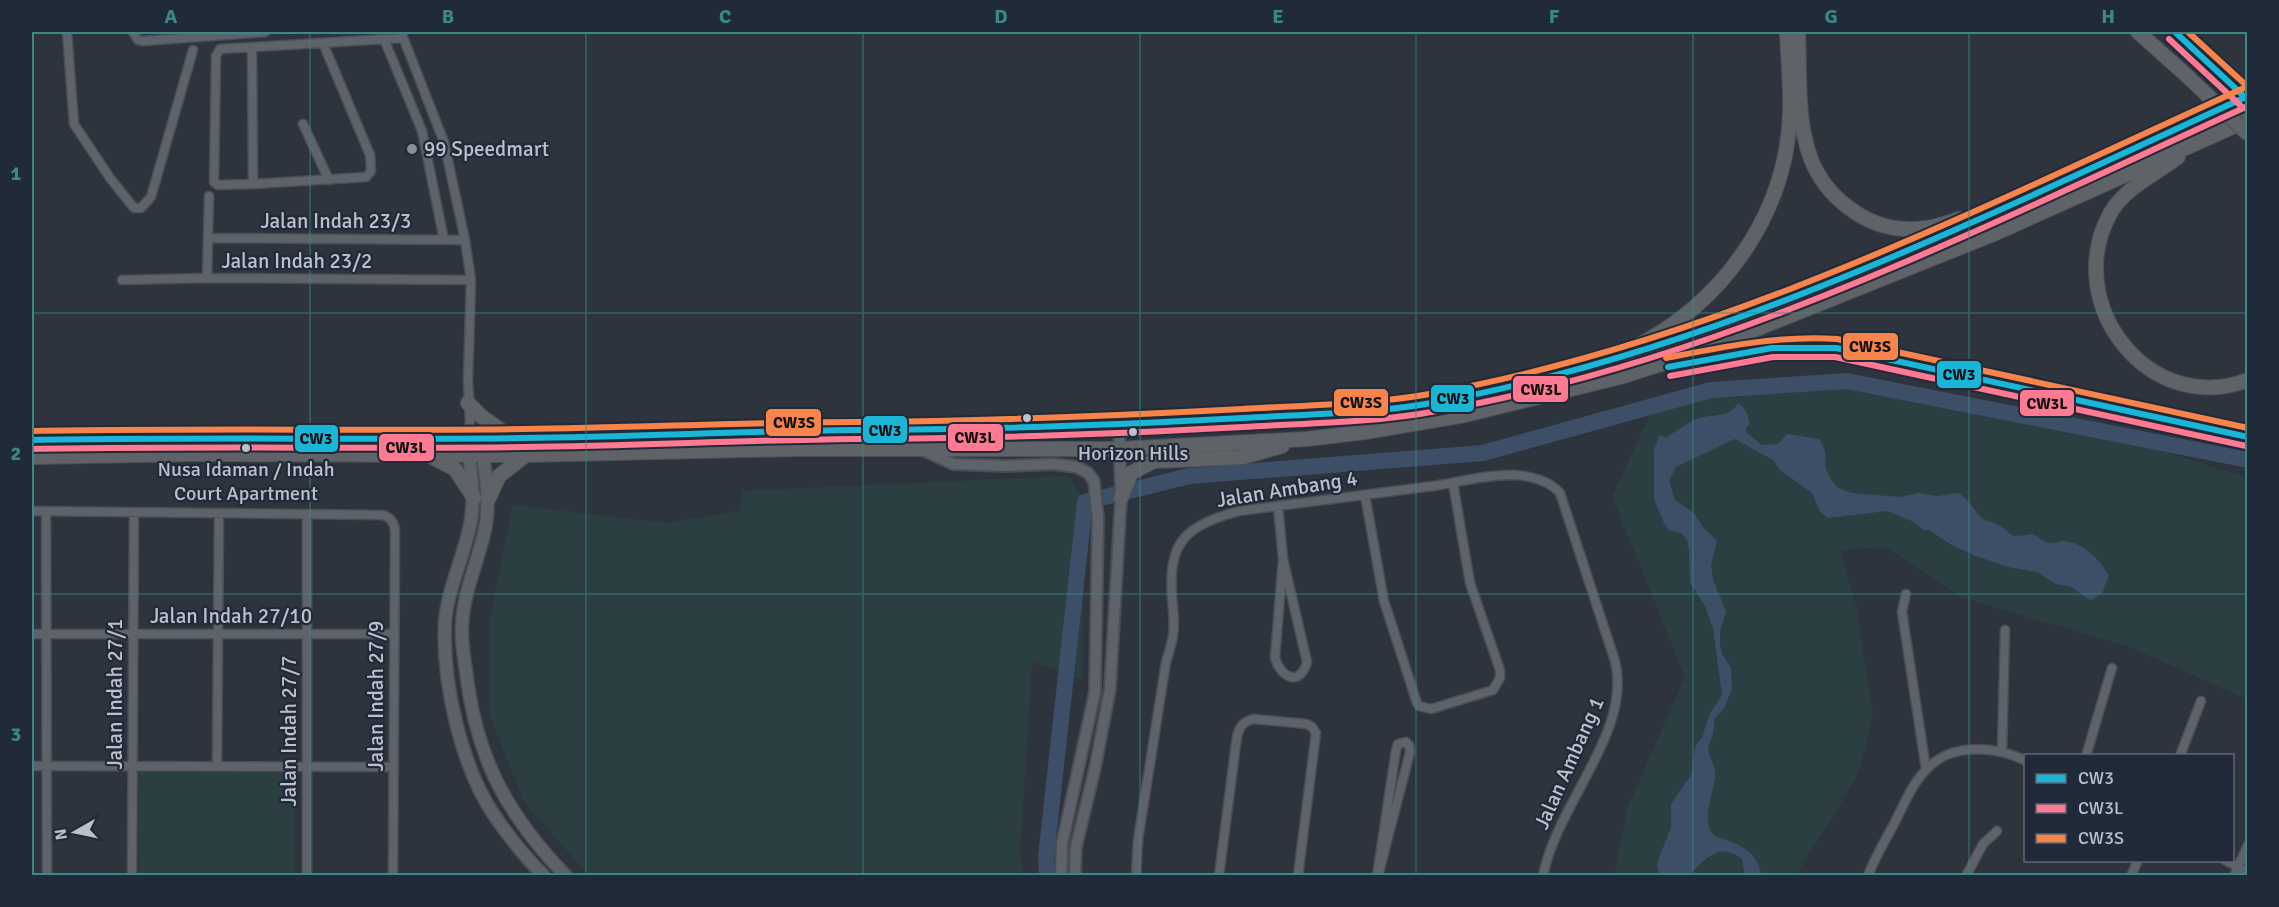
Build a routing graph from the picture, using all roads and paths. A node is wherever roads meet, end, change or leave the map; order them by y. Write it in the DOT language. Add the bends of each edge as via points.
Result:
graph roads {
  1 [pos="67,32"];
  2 [pos="133,32"];
  3 [pos="260,32"];
  4 [pos="265,32"];
  5 [pos="1787,32"];
  6 [pos="1798,32"];
  7 [pos="2138,32"];
  8 [pos="2175,32"];
  9 [pos="218,33"];
  10 [pos="179,35"];
  11 [pos="402,35"];
  12 [pos="384,39"];
  13 [pos="323,43"];
  14 [pos="252,47"];
  15 [pos="193,50"];
  16 [pos="2247,98"];
  17 [pos="2247,120"];
  18 [pos="303,124"];
  19 [pos="2247,134"];
  20 [pos="2199,142"];
  21 [pos="329,180"];
  22 [pos="253,184"];
  23 [pos="209,196"];
  24 [pos="1999,208"];
  25 [pos="208,238"];
  26 [pos="444,240"];
  27 [pos="465,240"];
  28 [pos="207,278"];
  29 [pos="122,280"];
  30 [pos="471,280"];
  31 [pos="1592,366"];
  32 [pos="1624,376"];
  33 [pos="2247,380"];
  34 [pos="468,403"];
  35 [pos="1119,425"];
  36 [pos="2247,437"];
  37 [pos="473,438"];
  38 [pos="512,438"];
  39 [pos="1307,439"];
  40 [pos="32,440"];
  41 [pos="921,449"];
  42 [pos="1120,449"];
  43 [pos="426,454"];
  44 [pos="526,455"];
  45 [pos="32,456"];
  46 [pos="476,456"];
  47 [pos="1453,483"];
  48 [pos="1560,494"];
  49 [pos="1365,495"];
  50 [pos="474,498"];
  51 [pos="489,498"];
  52 [pos="1121,498"];
  53 [pos="1278,506"];
  54 [pos="32,511"];
  55 [pos="46,512"];
  56 [pos="134,512"];
  57 [pos="219,513"];
  58 [pos="307,514"];
  59 [pos="1283,559"];
  60 [pos="1906,594"];
  61 [pos="2005,630"];
  62 [pos="32,634"];
  63 [pos="46,634"];
  64 [pos="133,634"];
  65 [pos="218,634"];
  66 [pos="307,634"];
  67 [pos="394,634"];
  68 [pos="2112,668"];
  69 [pos="2201,700"];
  70 [pos="2002,752"];
  71 [pos="2087,754"];
  72 [pos="2181,754"];
  73 [pos="2024,761"];
  74 [pos="307,765"];
  75 [pos="32,766"];
  76 [pos="46,766"];
  77 [pos="133,766"];
  78 [pos="217,766"];
  79 [pos="393,767"];
  80 [pos="1926,769"];
  81 [pos="1997,831"];
  82 [pos="2247,845"];
  83 [pos="2138,862"];
  84 [pos="2227,862"];
  85 [pos="2236,866"];
  86 [pos="2247,873"];
  87 [pos="47,876"];
  88 [pos="132,876"];
  89 [pos="307,876"];
  90 [pos="393,876"];
  91 [pos="544,876"];
  92 [pos="566,876"];
  93 [pos="1061,876"];
  94 [pos="1075,876"];
  95 [pos="1136,876"];
  96 [pos="1219,876"];
  97 [pos="1298,876"];
  98 [pos="1377,876"];
  99 [pos="1543,876"];
  100 [pos="1868,876"];
  101 [pos="1966,876"];
  102 [pos="2131,876"];
  103 [pos="2234,876"];
  1 -- 15 [label="street" via="74,124 134,208 141,208 151,197"];
  2 -- 10 [label="street" via="142,41"];
  3 -- 4 [label="street"];
  3 -- 9 [label="street"];
  5 -- 31 [label="highway" via="1787,143 1772,200 1750,245 1691,310 1641,344"];
  6 -- 24 [label="highway" via="1807,146 1816,170 1837,198 1871,221 1906,229 1947,223"];
  7 -- 19 [label="highway, bridge"];
  8 -- 16 [label="highway, bridge"];
  9 -- 10 [label="street"];
  11 -- 12 [label="street"];
  11 -- 27 [label="street" via="444,142"];
  12 -- 13 [label="street"];
  12 -- 26 [label="street" via="422,131"];
  13 -- 14 [label="street"];
  13 -- 21 [label="street" via="371,164 366,177"];
  14 -- 22 [label="street"];
  14 -- 22 [label="street" via="220,49 216,56 214,182"];
  16 -- 24 [label="highway"];
  17 -- 20 [label="highway"];
  18 -- 21 [label="street"];
  20 -- 32 [label="highway" via="1918,265 1704,350"];
  20 -- 33 [label="highway" via="2129,191 2112,210 2097,250 2099,300 2119,339 2140,362 2161,375 2201,386"];
  21 -- 22 [label="street"];
  23 -- 25 [label="street"];
  24 -- 31 [label="highway" via="1772,306 1683,339"];
  25 -- 26 [label="street, Jalan Indah 23/3"];
  25 -- 28 [label="street"];
  26 -- 27 [label="street, Jalan Indah 23/3"];
  27 -- 30 [label="street"];
  28 -- 29 [label="street, Jalan Indah 23/2"];
  28 -- 30 [label="street, Jalan Indah 23/2"];
  30 -- 34 [label="street"];
  31 -- 35 [label="highway" via="1433,403"];
  32 -- 36 [label="highway" via="1771,348 1836,348"];
  32 -- 39 [label="highway" via="1465,415"];
  34 -- 37 [label="street"];
  34 -- 38 [label="highway"];
  35 -- 38 [label="highway"];
  35 -- 42 [label="street"];
  37 -- 38 [label="highway"];
  37 -- 40 [label="highway"];
  37 -- 46 [label="main road"];
  39 -- 42 [label="highway"];
  39 -- 52 [label="highway" via="1243,457 1154,461 1131,473"];
  41 -- 42 [label="highway"];
  41 -- 44 [label="highway"];
  41 -- 93 [label="street" via="953,464 1077,467 1094,481 1098,518 1095,693 1062,844"];
  42 -- 52 [label="street"];
  43 -- 45 [label="highway"];
  43 -- 46 [label="highway"];
  43 -- 50 [label="highway" via="455,469"];
  44 -- 46 [label="highway"];
  44 -- 51 [label="highway" via="499,476"];
  46 -- 50 [label="main road"];
  46 -- 51 [label="main road"];
  47 -- 48 [label="street, Jalan Ambang 4" via="1517,475 1546,483"];
  47 -- 49 [label="street, Jalan Ambang 4"];
  47 -- 49 [label="street" via="1470,583 1500,678 1493,690 1431,709 1417,703 1384,601"];
  48 -- 99 [label="street, Jalan Ambang 1" via="1615,660 1619,683 1615,711 1553,839"];
  49 -- 53 [label="street, Jalan Ambang 4"];
  50 -- 91 [label="main road" via="445,622 448,687 472,770 493,814"];
  51 -- 92 [label="main road" via="462,626 472,712 478,736 508,805"];
  52 -- 94 [label="street" via="1110,688 1076,847"];
  53 -- 59 [label="street"];
  53 -- 95 [label="street, Jalan Ambang 4" via="1211,519 1190,531 1174,557 1173,637 1138,840"];
  54 -- 55 [label="street"];
  55 -- 56 [label="street"];
  55 -- 63 [label="street"];
  56 -- 57 [label="street"];
  56 -- 64 [label="street, Jalan Indah 27/1"];
  57 -- 58 [label="street"];
  57 -- 65 [label="street"];
  58 -- 66 [label="street, Jalan Indah 27/7"];
  58 -- 67 [label="street, Jalan Indah 27/9" via="383,515 394,524"];
  59 -- 59 [label="street" via="1275,658 1279,670 1291,677 1300,675 1307,662"];
  60 -- 80 [label="street" via="1902,612"];
  61 -- 70 [label="street"];
  62 -- 63 [label="street, Jalan Indah 27/10"];
  63 -- 64 [label="street, Jalan Indah 27/10"];
  63 -- 76 [label="street"];
  64 -- 65 [label="street, Jalan Indah 27/10"];
  64 -- 77 [label="street, Jalan Indah 27/1"];
  65 -- 66 [label="street, Jalan Indah 27/10"];
  65 -- 78 [label="street"];
  66 -- 67 [label="street, Jalan Indah 27/10"];
  66 -- 74 [label="street, Jalan Indah 27/7"];
  67 -- 79 [label="street, Jalan Indah 27/9"];
  68 -- 71 [label="street"];
  69 -- 72 [label="street"];
  70 -- 73 [label="street"];
  70 -- 80 [label="street" via="1962,751"];
  74 -- 78 [label="street"];
  74 -- 79 [label="street"];
  74 -- 89 [label="street, Jalan Indah 27/7"];
  75 -- 76 [label="street"];
  76 -- 77 [label="street"];
  76 -- 87 [label="street"];
  77 -- 78 [label="street"];
  77 -- 88 [label="street, Jalan Indah 27/1"];
  79 -- 90 [label="street, Jalan Indah 27/9"];
  80 -- 100 [label="street"];
  81 -- 101 [label="street" via="1983,844"];
  82 -- 85 [label="street"];
  83 -- 102 [label="street"];
  84 -- 85 [label="street"];
  85 -- 86 [label="street"];
  85 -- 103 [label="street"];
  96 -- 97 [label="street" via="1240,728 1253,719 1307,724 1316,733"];
  98 -- 98 [label="street" via="1410,752 1406,742 1398,744 1396,750"];
}
